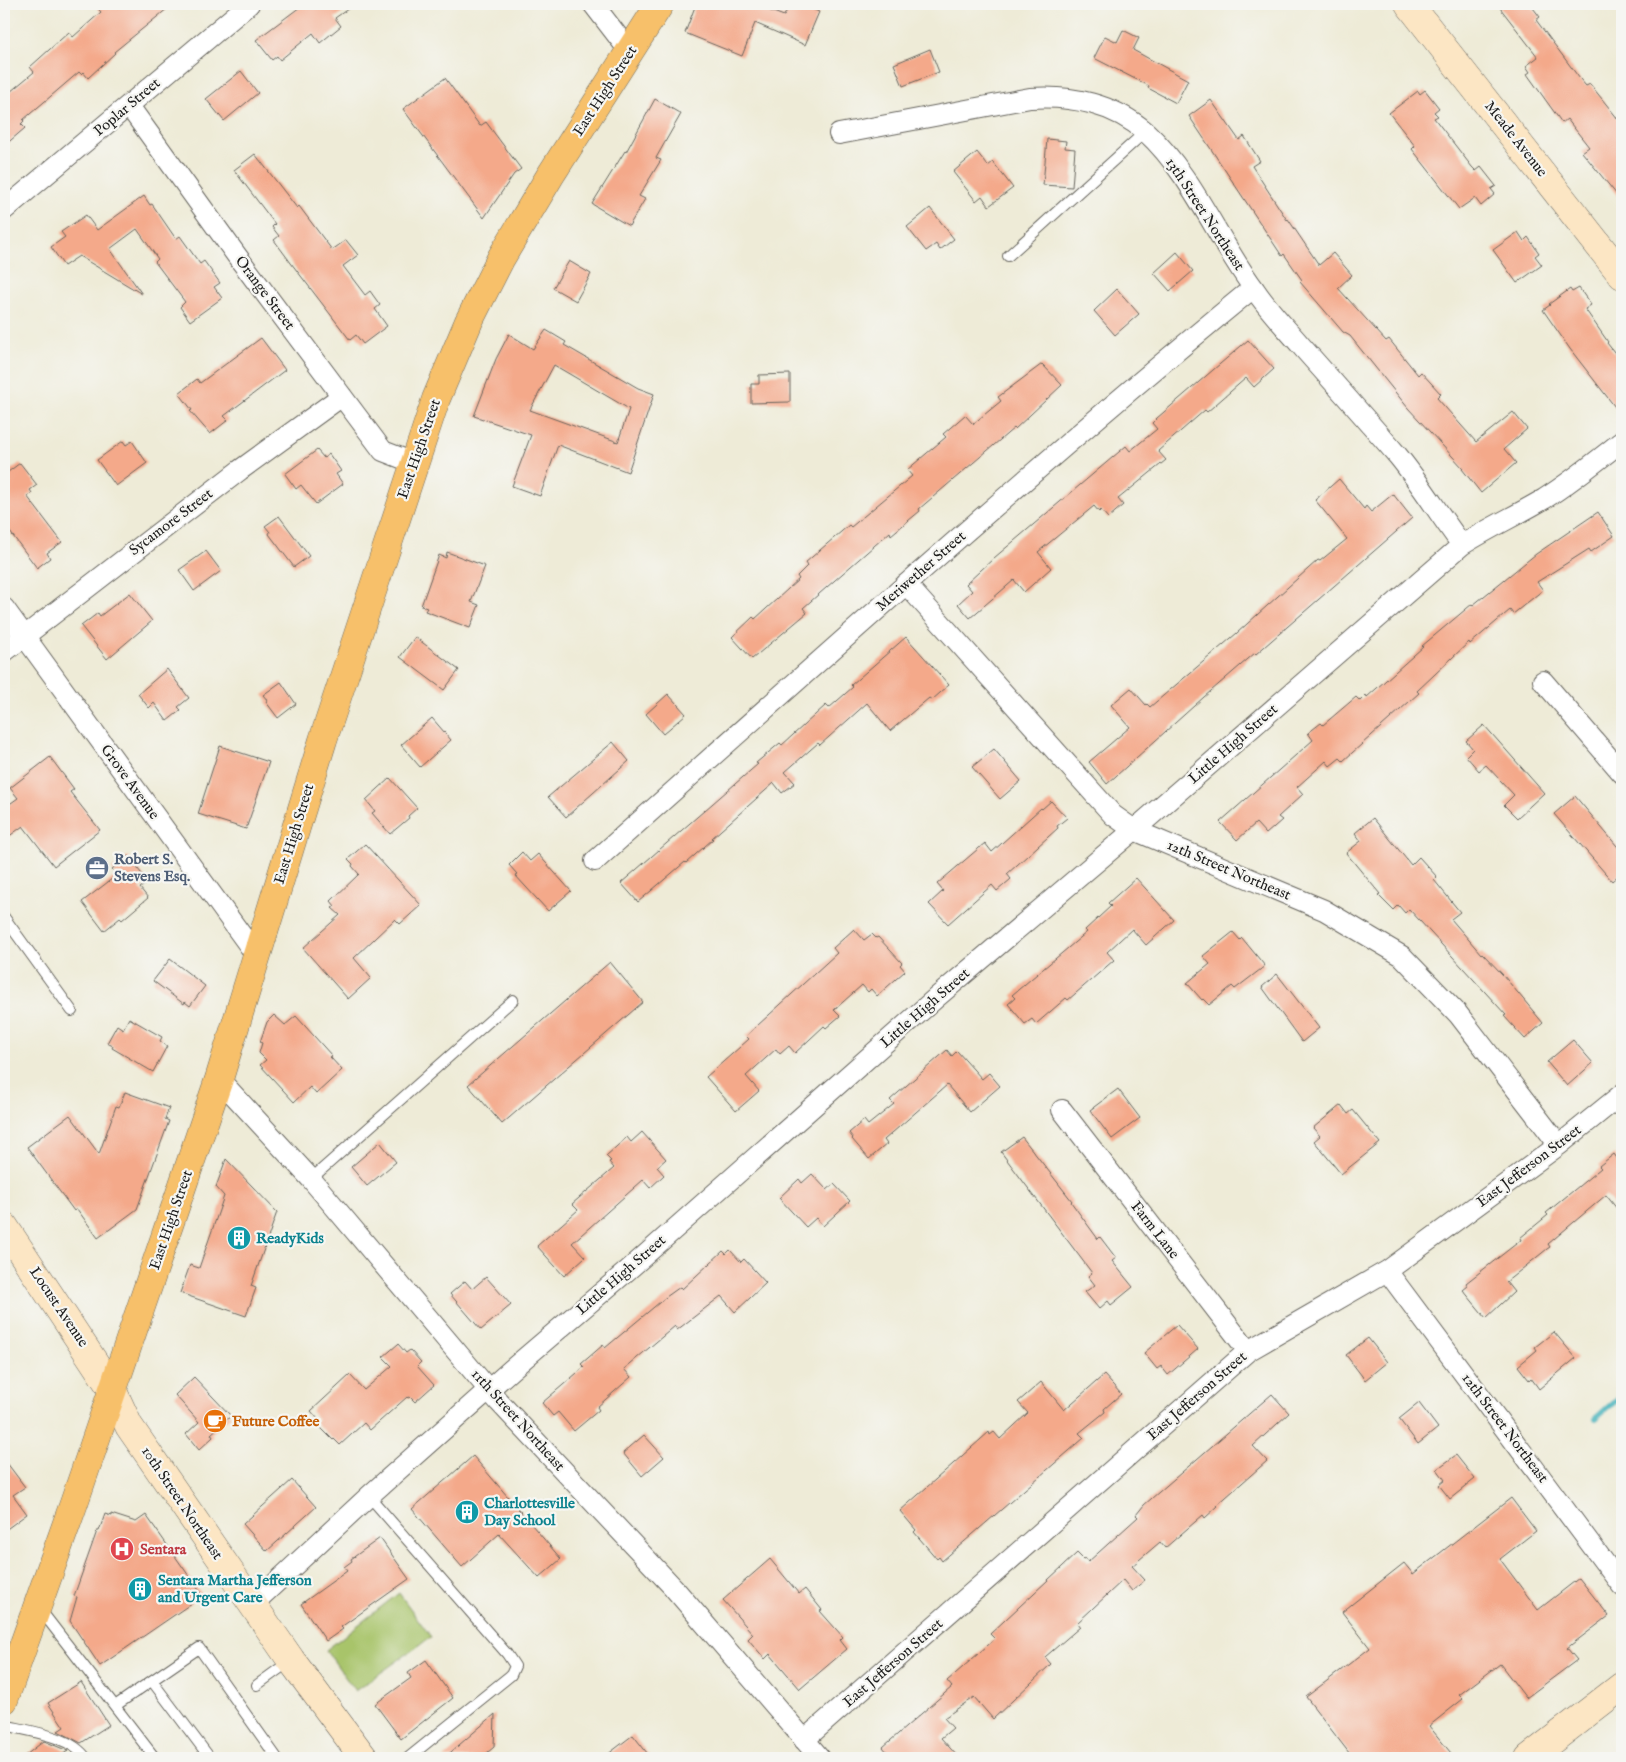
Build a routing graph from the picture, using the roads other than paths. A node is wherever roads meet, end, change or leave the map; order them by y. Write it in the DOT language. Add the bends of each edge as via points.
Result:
graph roads {
  1 [pos="249,4"];
  2 [pos="592,4"];
  3 [pos="660,4"];
  4 [pos="1409,4"];
  5 [pos="630,52"];
  6 [pos="129,106"];
  7 [pos="1146,132"];
  8 [pos="839,134"];
  9 [pos="4,210"];
  10 [pos="1008,256"];
  11 [pos="1622,275"];
  12 [pos="1253,288"];
  13 [pos="342,396"];
  14 [pos="1622,441"];
  15 [pos="414,463"];
  16 [pos="1462,545"];
  17 [pos="906,584"];
  18 [pos="4,608"];
  19 [pos="24,637"];
  20 [pos="4,652"];
  21 [pos="1543,681"];
  22 [pos="1622,773"];
  23 [pos="1134,830"];
  24 [pos="595,861"];
  25 [pos="4,917"];
  26 [pos="256,955"];
  27 [pos="513,1000"];
  28 [pos="72,1011"];
  29 [pos="218,1079"];
  30 [pos="1622,1094"];
  31 [pos="1062,1110"];
  32 [pos="1559,1145"];
  33 [pos="311,1179"];
  34 [pos="4,1226"];
  35 [pos="1387,1271"];
  36 [pos="1248,1351"];
  37 [pos="112,1389"];
  38 [pos="489,1390"];
  39 [pos="369,1496"];
  40 [pos="1622,1586"];
  41 [pos="37,1605"];
  42 [pos="252,1605"];
  43 [pos="291,1660"];
  44 [pos="152,1680"];
  45 [pos="257,1685"];
  46 [pos="1622,1686"];
  47 [pos="6,1687"];
  48 [pos="115,1706"];
  49 [pos="4,1725"];
  50 [pos="804,1740"];
  51 [pos="86,1758"];
  52 [pos="154,1758"];
  53 [pos="210,1758"];
  54 [pos="277,1758"];
  55 [pos="364,1758"];
  56 [pos="408,1758"];
  57 [pos="820,1758"];
  58 [pos="1529,1758"];
  1 -- 6 [label="street, Poplar Street"];
  2 -- 5 [label="street"];
  3 -- 5 [label="main road, East High Street"];
  4 -- 11 [label="street, Meade Avenue"];
  5 -- 15 [label="main road, East High Street" via="498,264 436,399"];
  6 -- 9 [label="street, Poplar Street"];
  6 -- 13 [label="street, Orange Street"];
  7 -- 8 [label="street, 13th Street Northeast" via="1104,107 1078,99 1046,97"];
  7 -- 10 [label="lane"];
  7 -- 12 [label="street, 13th Street Northeast" via="1192,189"];
  12 -- 16 [label="street, 13th Street Northeast" via="1399,458"];
  12 -- 17 [label="street, Meriwether Street" via="1152,370"];
  13 -- 15 [label="street, Orange Street" via="383,451"];
  13 -- 19 [label="street, Sycamore Street" via="232,476"];
  14 -- 16 [label="street, Little High Street" via="1571,481"];
  15 -- 26 [label="main road, East High Street"];
  16 -- 23 [label="street, Little High Street"];
  17 -- 23 [label="street, 12th Street Northeast" via="1113,815"];
  17 -- 24 [label="street, Meriwether Street"];
  18 -- 19 [label="street, Grove Avenue"];
  19 -- 20 [label="street, Sycamore Street"];
  19 -- 26 [label="street, Grove Avenue"];
  21 -- 22 [label="street"];
  23 -- 32 [label="street, 12th Street Northeast" via="1324,910 1402,956 1458,1014"];
  23 -- 38 [label="street, Little High Street" via="930,1003"];
  25 -- 28 [label="lane"];
  26 -- 29 [label="main road, East High Street"];
  27 -- 33 [label="lane"];
  29 -- 33 [label="street, 11th Street Northeast"];
  29 -- 37 [label="main road, East High Street"];
  30 -- 32 [label="street, East Jefferson Street"];
  31 -- 36 [label="street, Farm Lane"];
  32 -- 35 [label="street, East Jefferson Street"];
  33 -- 38 [label="street, 11th Street Northeast"];
  34 -- 37 [label="street, Locust Avenue"];
  35 -- 36 [label="street, East Jefferson Street"];
  35 -- 40 [label="street, 12th Street Northeast"];
  36 -- 50 [label="street, East Jefferson Street"];
  37 -- 41 [label="main road, East High Street"];
  37 -- 42 [label="street, 10th Street Northeast" via="129,1426"];
  38 -- 39 [label="street, Little High Street"];
  38 -- 50 [label="street, 11th Street Northeast" via="673,1588"];
  39 -- 42 [label="street, Little High Street"];
  39 -- 56 [label="lane" via="515,1666 511,1675"];
  41 -- 47 [label="main road, East High Street"];
  41 -- 48 [label="lane"];
  42 -- 43 [label="street, 10th Street Northeast"];
  43 -- 45 [label="lane"];
  43 -- 55 [label="street, 10th Street Northeast"];
  44 -- 48 [label="lane"];
  44 -- 53 [label="lane"];
  44 -- 54 [label="lane" via="198,1648"];
  46 -- 58 [label="street"];
  48 -- 52 [label="lane"];
  49 -- 51 [label="lane" via="38,1732 71,1744"];
  50 -- 57 [label="street, 11th Street Northeast"];
}
